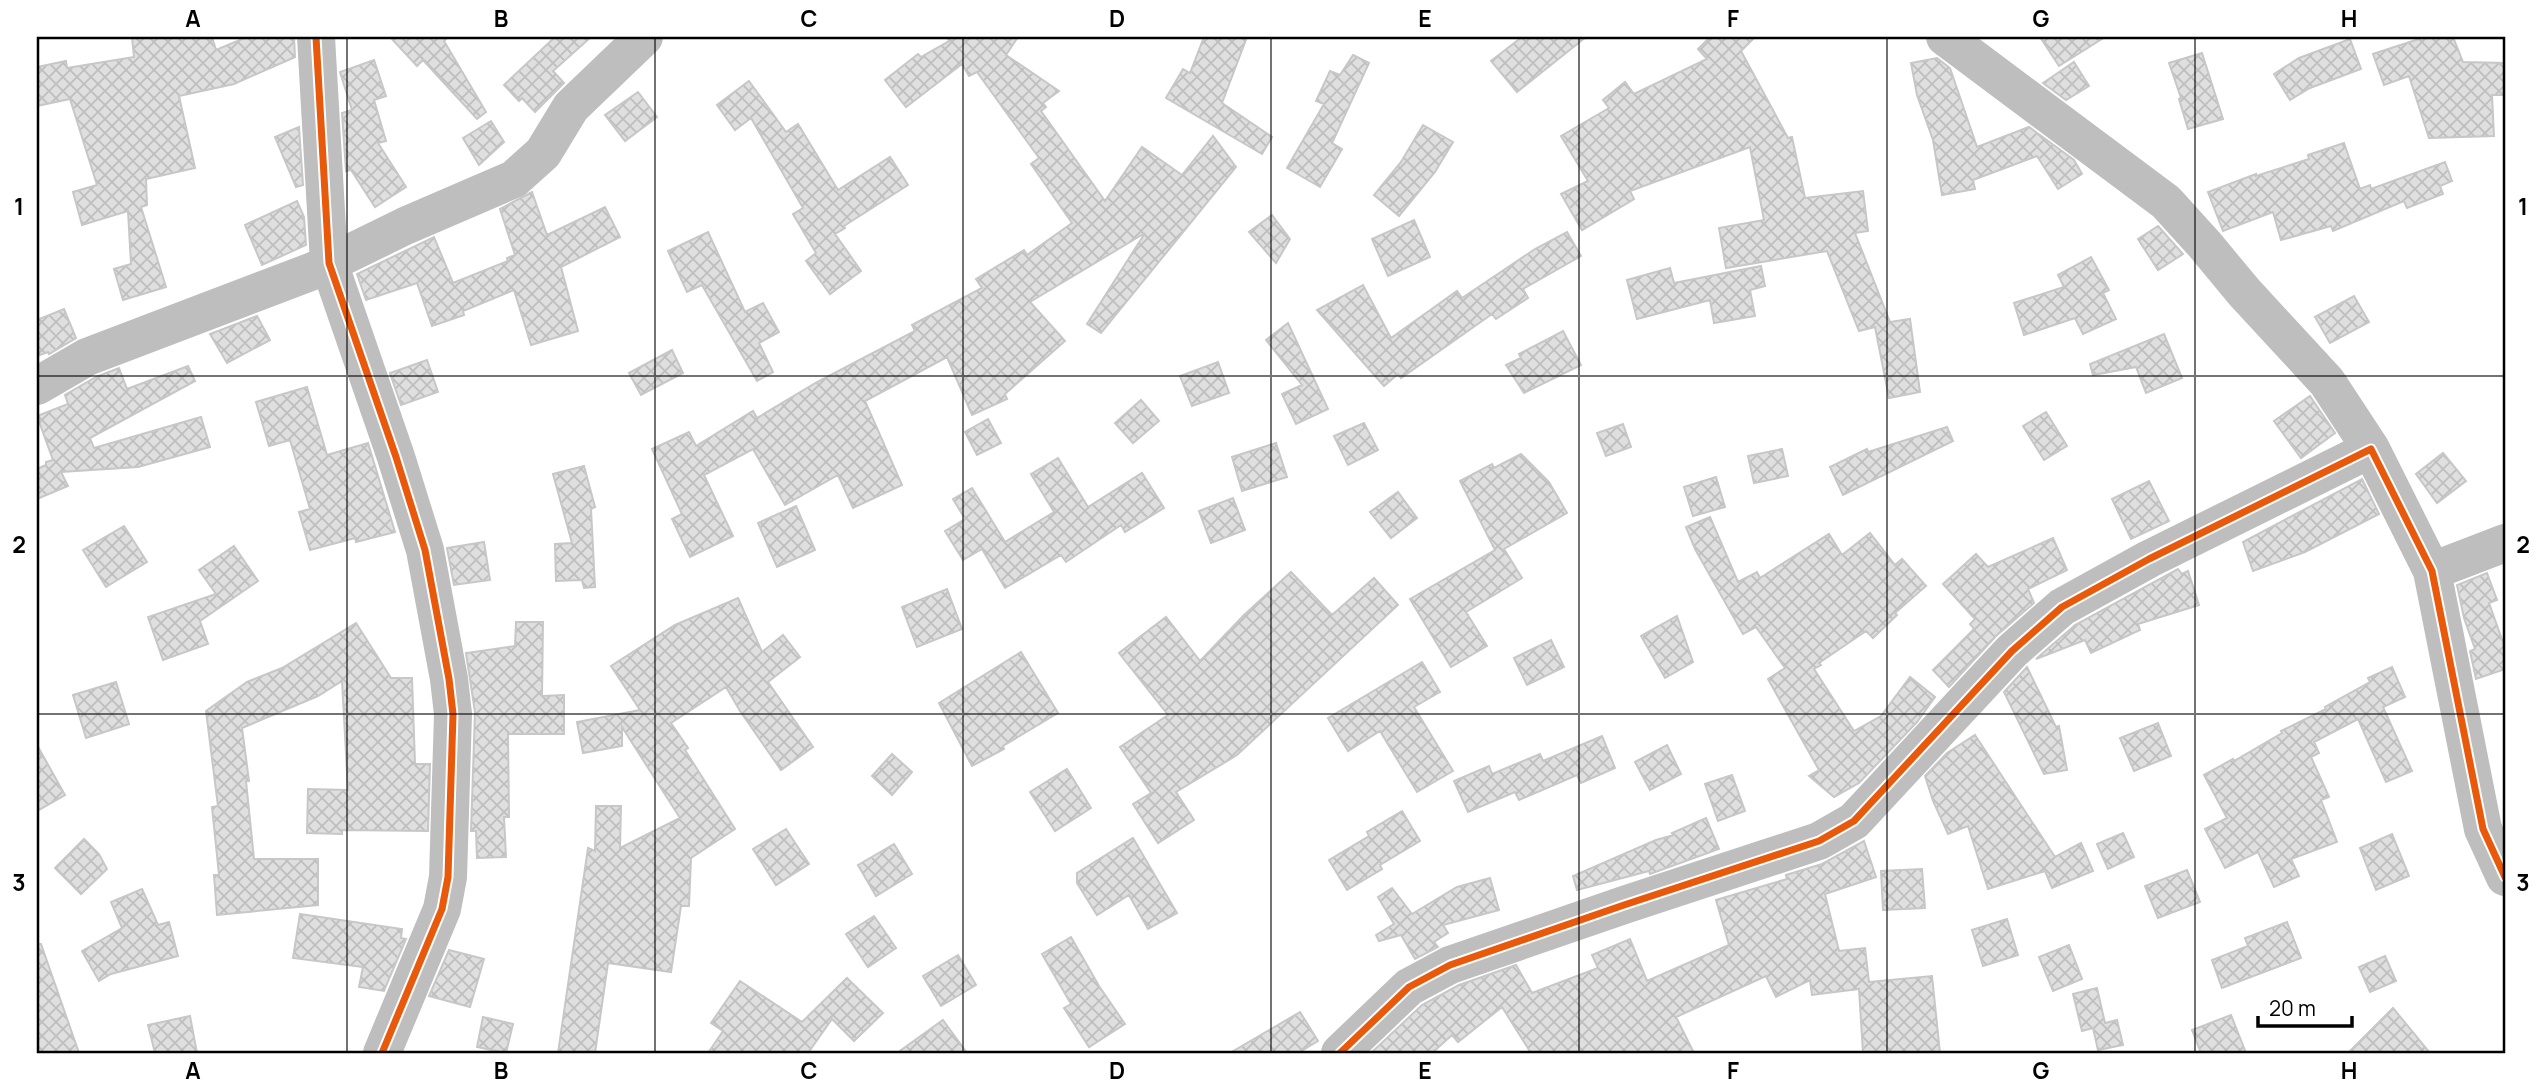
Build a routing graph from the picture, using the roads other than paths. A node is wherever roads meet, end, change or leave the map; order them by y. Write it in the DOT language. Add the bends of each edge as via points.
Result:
graph roads {
  1 [pos="316,37"];
  2 [pos="644,37"];
  3 [pos="1945,37"];
  4 [pos="329,263"];
  5 [pos="37,386"];
  6 [pos="2371,449"];
  7 [pos="2505,543"];
  8 [pos="2432,571"];
  9 [pos="2505,877"];
  10 [pos="382,1053"];
  11 [pos="1340,1053"];
  1 -- 4 [label="street"];
  2 -- 4 [label="street" via="571,107 543,153 514,179"];
  3 -- 6 [label="street" via="2165,202 2327,382"];
  4 -- 5 [label="street" via="87,357"];
  4 -- 10 [label="street" via="425,550 453,714 442,909"];
  6 -- 8 [label="street"];
  6 -- 11 [label="street" via="2062,607 2012,651 1854,821 1819,841 1450,965 1409,987"];
  7 -- 8 [label="street"];
  8 -- 9 [label="street" via="2483,829"];
}
